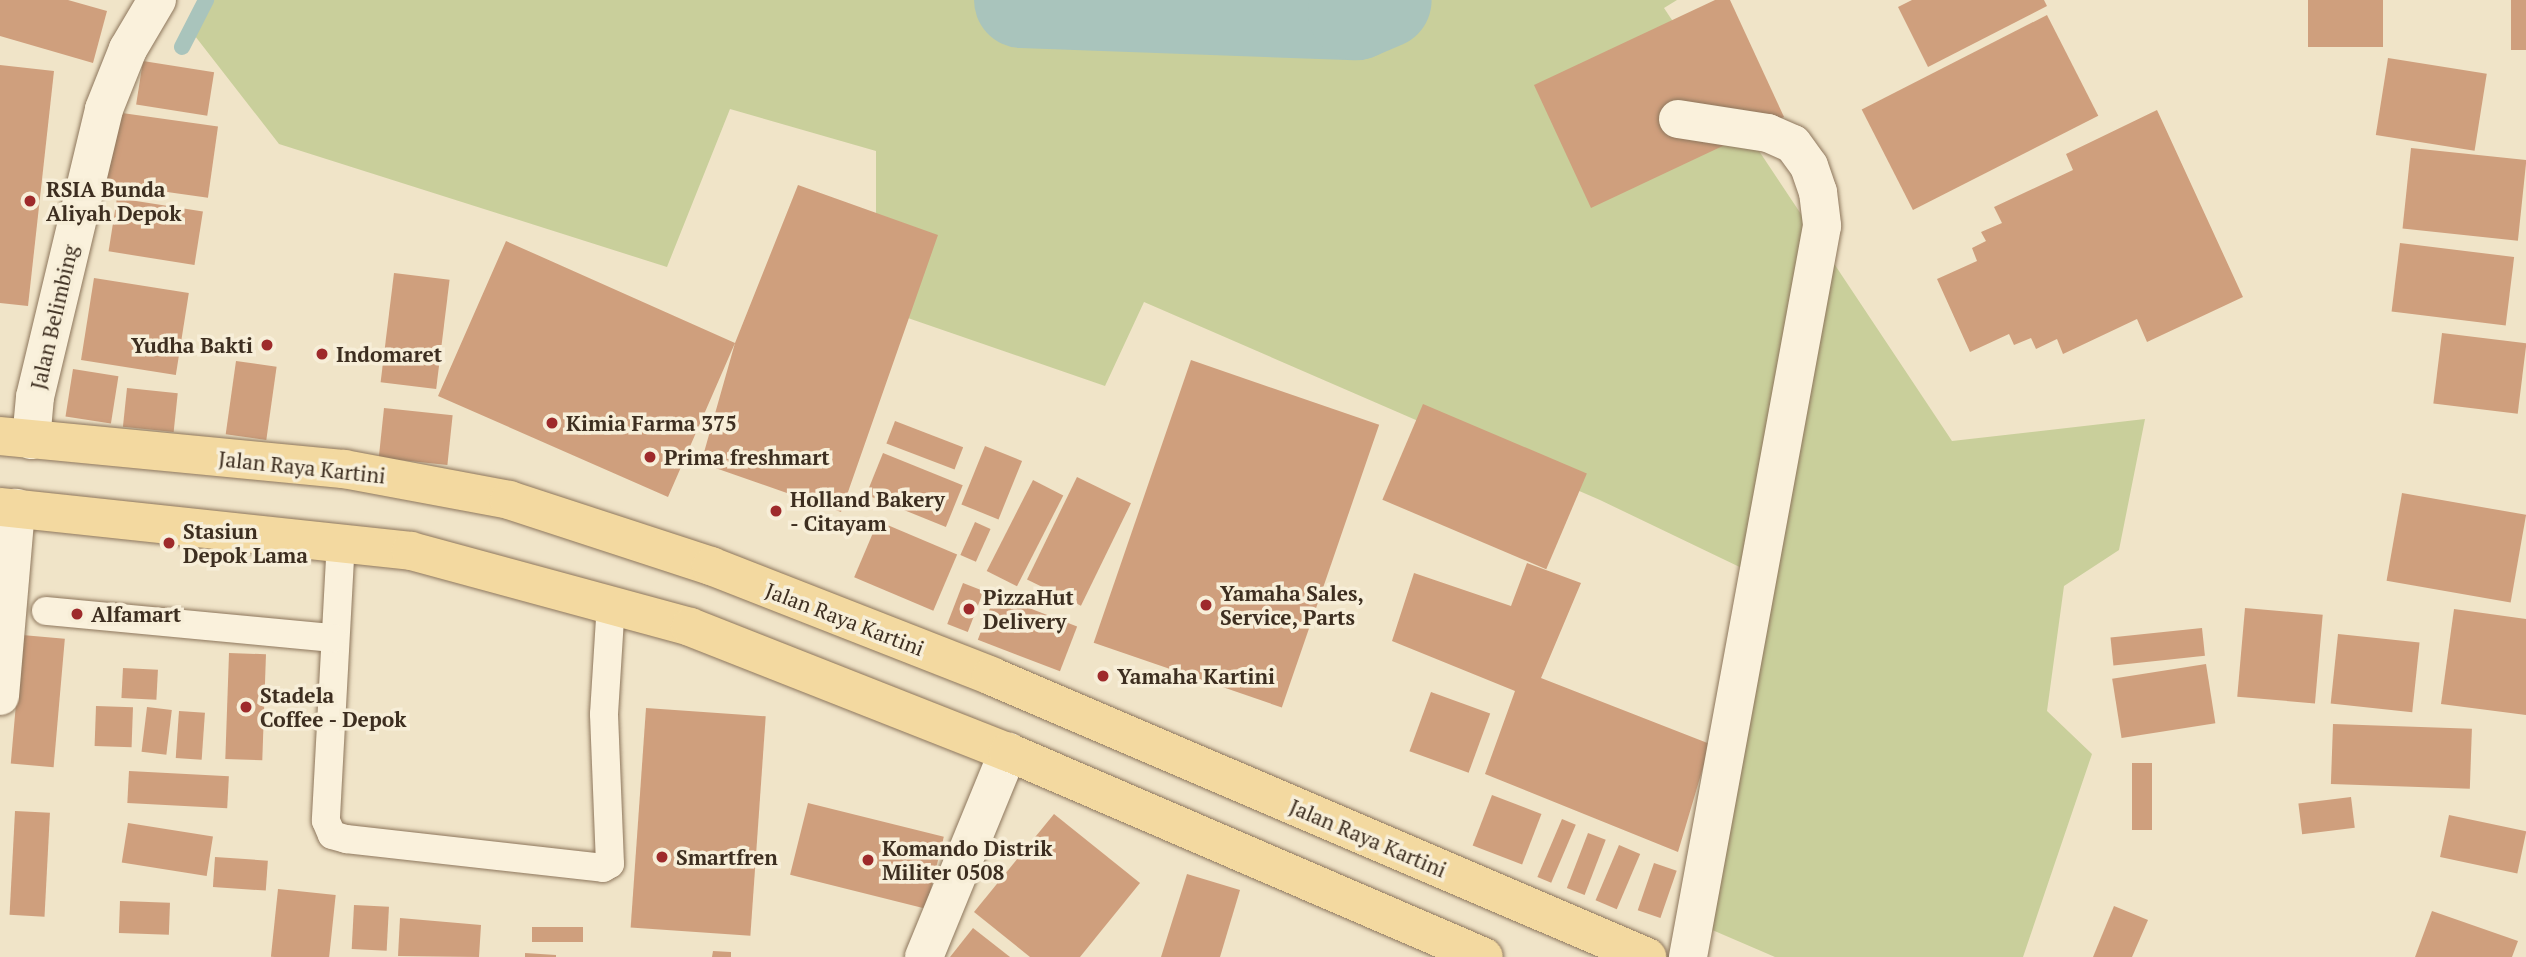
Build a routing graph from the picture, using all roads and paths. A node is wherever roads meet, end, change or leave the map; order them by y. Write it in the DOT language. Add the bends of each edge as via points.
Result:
graph roads {
  1 [pos="157,0"];
  2 [pos="1678,119"];
  3 [pos="15,438"];
  4 [pos="8,508"];
  5 [pos="341,540"];
  6 [pos="611,604"];
  7 [pos="46,611"];
  8 [pos="333,638"];
  9 [pos="0,696"];
  10 [pos="1009,752"];
  11 [pos="924,957"];
  12 [pos="1484,957"];
  13 [pos="1647,957"];
  14 [pos="1688,957"];
  1 -- 3 [label="street, Jalan Belimbing" via="128,48 104,108 35,397"];
  2 -- 14 [label="street" via="1768,133 1793,144 1809,166 1822,226"];
  3 -- 13 [label="main road, Jalan Raya Kartini" via="344,469 423,481 509,500 598,528 711,566 991,676"];
  4 -- 5 [label="main road"];
  4 -- 9 [label="street"];
  5 -- 6 [label="main road" via="411,551"];
  5 -- 8 [label="lane"];
  6 -- 8 [label="lane" via="604,714 614,857 603,868 332,835 326,821"];
  6 -- 10 [label="main road" via="690,627"];
  7 -- 8 [label="lane"];
  10 -- 11 [label="street"];
  10 -- 12 [label="main road"];
}
